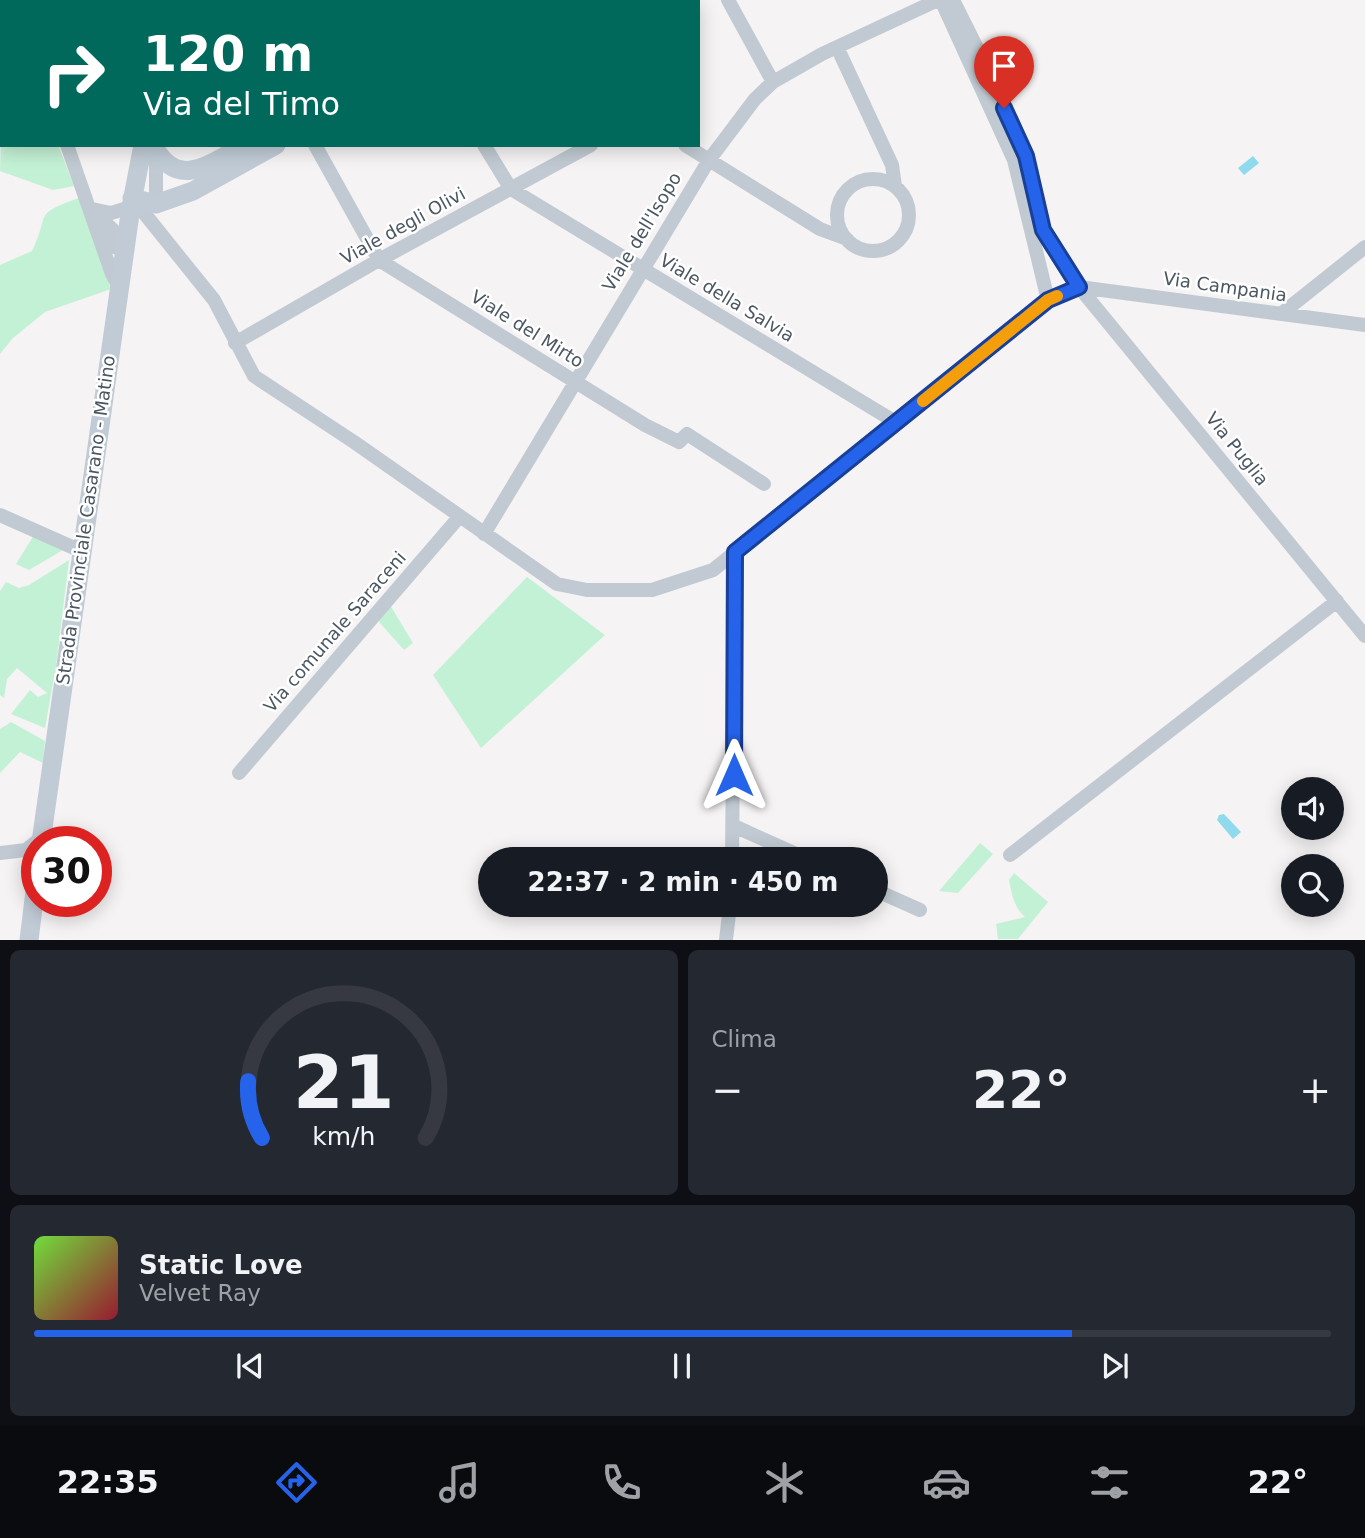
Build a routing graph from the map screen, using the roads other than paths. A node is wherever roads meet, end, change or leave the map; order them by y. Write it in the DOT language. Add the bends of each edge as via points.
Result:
graph roads {
  1 [pos="729,0"];
  2 [pos="939,0"];
  3 [pos="953,0"];
  4 [pos="837,47"];
  5 [pos="773,82"];
  6 [pos="68,147"];
  7 [pos="151,147"];
  8 [pos="242,147"];
  9 [pos="272,147"];
  10 [pos="317,147"];
  11 [pos="485,147"];
  12 [pos="588,147"];
  13 [pos="688,147"];
  14 [pos="709,160"];
  15 [pos="895,186"];
  16 [pos="511,189"];
  17 [pos="132,203"];
  18 [pos="156,204"];
  19 [pos="90,208"];
  20 [pos="100,235"];
  21 [pos="847,239"];
  22 [pos="127,242"];
  23 [pos="1365,247"];
  24 [pos="379,260"];
  25 [pos="642,270"];
  26 [pos="119,287"];
  27 [pos="1079,287"];
  28 [pos="1048,300"];
  29 [pos="1281,314"];
  30 [pos="1365,325"];
  31 [pos="235,343"];
  32 [pos="575,382"];
  33 [pos="897,422"];
  34 [pos="764,484"];
  35 [pos="0,515"];
  36 [pos="460,516"];
  37 [pos="484,534"];
  38 [pos="82,551"];
  39 [pos="735,552"];
  40 [pos="1337,601"];
  41 [pos="1365,636"];
  42 [pos="239,773"];
  43 [pos="43,826"];
  44 [pos="734,827"];
  45 [pos="733,847"];
  46 [pos="780,847"];
  47 [pos="21,851"];
  48 [pos="0,853"];
  49 [pos="1010,855"];
  50 [pos="888,896"];
  51 [pos="920,910"];
  52 [pos="32,917"];
  53 [pos="729,917"];
  54 [pos="29,940"];
  55 [pos="726,940"];
  1 -- 5 [label="street"];
  2 -- 4 [label="street, Viale dell'Isopo"];
  2 -- 28 [label="street" via="1014,160"];
  3 -- 27 [label="street, Via Puglia" via="1026,156 1043,230"];
  4 -- 5 [label="street, Viale dell'Isopo"];
  4 -- 15 [label="street" via="892,165"];
  5 -- 14 [label="street, Viale dell'Isopo"];
  6 -- 19 [label="street"];
  7 -- 8 [label="main road" via="161,161 181,171 198,169"];
  7 -- 17 [label="main road, Strada Provinciale Casarano - Matino"];
  7 -- 18 [label="street"];
  9 -- 18 [label="main road" via="193,191"];
  10 -- 24 [label="street, Viale del Mirto"];
  11 -- 16 [label="street, Viale della Salvia"];
  12 -- 16 [label="street, Viale degli Olivi"];
  13 -- 14 [label="street"];
  14 -- 21 [label="street" via="820,229"];
  14 -- 25 [label="street, Viale dell'Isopo"];
  15 -- 21 [label="street" via="873,179 851,186 838,206 837,218"];
  15 -- 21 [label="street" via="908,205 907,229 900,239 891,247 867,251"];
  16 -- 24 [label="street, Viale degli Olivi"];
  16 -- 25 [label="street, Viale della Salvia"];
  17 -- 18 [label="main road"];
  17 -- 19 [label="street" via="111,213"];
  17 -- 22 [label="main road, Strada Provinciale Casarano - Matino"];
  17 -- 31 [label="street" via="214,300"];
  19 -- 20 [label="street"];
  19 -- 22 [label="street"];
  20 -- 22 [label="street" via="117,248"];
  20 -- 26 [label="street"];
  22 -- 26 [label="main road, Strada Provinciale Casarano - Matino"];
  23 -- 29 [label="street"];
  24 -- 31 [label="street, Viale degli Olivi"];
  24 -- 32 [label="street, Viale del Mirto"];
  25 -- 32 [label="street, Viale dell'Isopo"];
  25 -- 33 [label="street, Viale della Salvia"];
  26 -- 38 [label="main road, Strada Provinciale Casarano - Matino"];
  27 -- 28 [label="street"];
  27 -- 29 [label="street, Via Campania"];
  27 -- 40 [label="street, Via Puglia"];
  28 -- 33 [label="street"];
  29 -- 30 [label="street, Via Campania"];
  31 -- 36 [label="street" via="254,376"];
  32 -- 34 [label="street, Viale del Mirto" via="679,442 687,434"];
  32 -- 37 [label="street, Viale dell'Isopo"];
  33 -- 39 [label="street"];
  35 -- 38 [label="street"];
  36 -- 37 [label="street"];
  36 -- 42 [label="street, Via comunale Saraceni"];
  37 -- 39 [label="street" via="556,584 587,590 652,590 713,569"];
  38 -- 43 [label="main road, Strada Provinciale Casarano - Matino"];
  39 -- 44 [label="street"];
  40 -- 41 [label="street, Via Puglia"];
  40 -- 49 [label="street"];
  44 -- 45 [label="street"];
  44 -- 46 [label="street"];
  47 -- 48 [label="street"];
  50 -- 51 [label="street"];
  52 -- 54 [label="main road"];
  53 -- 55 [label="street"];
}
